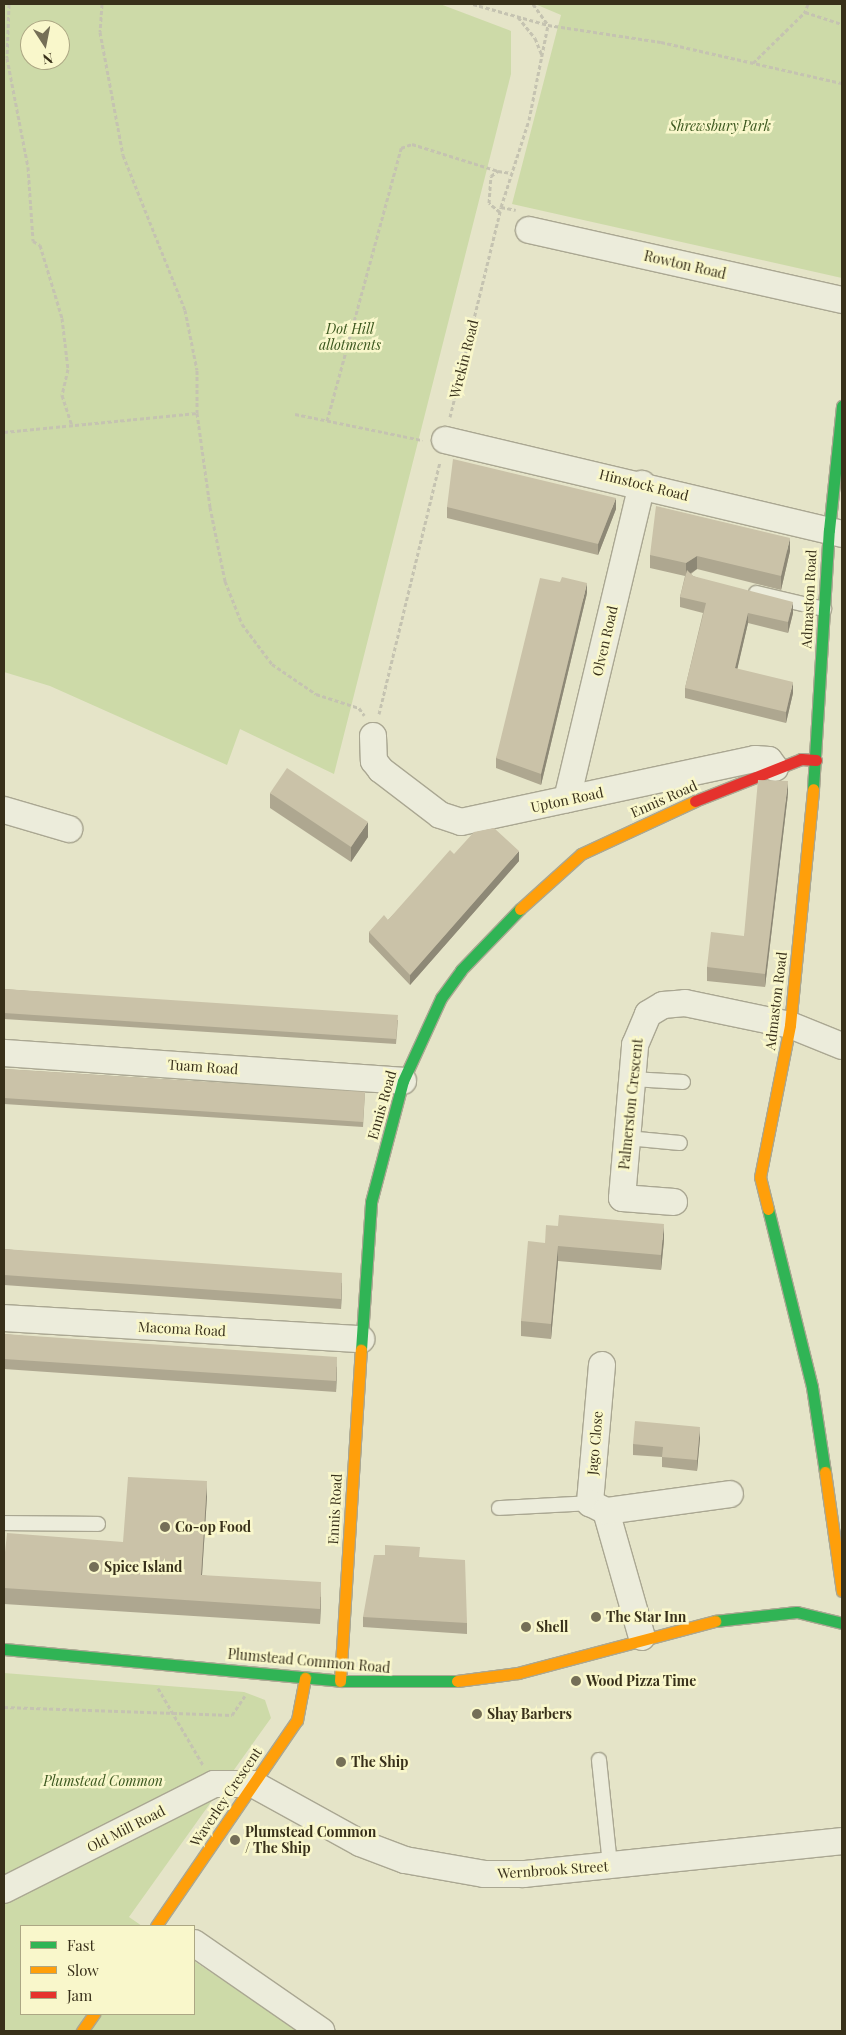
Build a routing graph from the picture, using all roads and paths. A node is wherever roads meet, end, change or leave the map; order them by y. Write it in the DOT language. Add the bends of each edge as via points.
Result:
graph roads {
  1 [pos="9,4"];
  2 [pos="102,4"];
  3 [pos="475,4"];
  4 [pos="533,4"];
  5 [pos="808,4"];
  6 [pos="805,12"];
  7 [pos="517,16"];
  8 [pos="842,24"];
  9 [pos="548,25"];
  10 [pos="542,56"];
  11 [pos="753,63"];
  12 [pos="842,83"];
  13 [pos="498,170"];
  14 [pos="512,174"];
  15 [pos="500,212"];
  16 [pos="529,230"];
  17 [pos="842,300"];
  18 [pos="842,406"];
  19 [pos="197,413"];
  20 [pos="296,414"];
  21 [pos="327,421"];
  22 [pos="72,425"];
  23 [pos="4,432"];
  24 [pos="445,440"];
  25 [pos="642,484"];
  26 [pos="835,532"];
  27 [pos="741,589"];
  28 [pos="824,609"];
  29 [pos="384,694"];
  30 [pos="373,748"];
  31 [pos="816,760"];
  32 [pos="775,768"];
  33 [pos="567,798"];
  34 [pos="4,810"];
  35 [pos="69,829"];
  36 [pos="790,1025"];
  37 [pos="842,1046"];
  38 [pos="4,1053"];
  39 [pos="632,1079"];
  40 [pos="403,1080"];
  41 [pos="683,1082"];
  42 [pos="627,1138"];
  43 [pos="680,1143"];
  44 [pos="674,1202"];
  45 [pos="4,1318"];
  46 [pos="361,1339"];
  47 [pos="602,1365"];
  48 [pos="730,1494"];
  49 [pos="598,1507"];
  50 [pos="499,1508"];
  51 [pos="4,1523"];
  52 [pos="98,1524"];
  53 [pos="842,1591"];
  54 [pos="842,1623"];
  55 [pos="642,1637"];
  56 [pos="4,1650"];
  57 [pos="140,1660"];
  58 [pos="305,1678"];
  59 [pos="340,1681"];
  60 [pos="247,1692"];
  61 [pos="4,1707"];
  62 [pos="172,1712"];
  63 [pos="599,1760"];
  64 [pos="214,1784"];
  65 [pos="253,1784"];
  66 [pos="842,1841"];
  67 [pos="610,1865"];
  68 [pos="4,1890"];
  69 [pos="162,1924"];
  70 [pos="195,1944"];
  71 [pos="93,2015"];
  72 [pos="82,2031"];
  73 [pos="321,2031"];
  1 -- 22 [label="path" via="7,58 28,167 33,241 40,245 62,318 68,369 62,395"];
  2 -- 19 [label="path" via="100,32 123,155 185,310 197,370"];
  3 -- 7 [label="path"];
  4 -- 9 [label="path"];
  5 -- 6 [label="path"];
  6 -- 8 [label="path"];
  6 -- 11 [label="path"];
  7 -- 9 [label="path"];
  7 -- 10 [label="path" via="535,38"];
  9 -- 10 [label="path, Wrekin Road"];
  9 -- 11 [label="path" via="661,42"];
  10 -- 14 [label="path, Wrekin Road"];
  11 -- 12 [label="path"];
  13 -- 14 [label="path"];
  13 -- 15 [label="path" via="491,176 489,203"];
  13 -- 21 [label="path" via="412,144 401,148"];
  14 -- 15 [label="path, Wrekin Road"];
  15 -- 24 [label="path, Wrekin Road"];
  16 -- 17 [label="street, Rowton Road"];
  18 -- 26 [label="street, Admaston Road"];
  19 -- 22 [label="path"];
  19 -- 30 [label="path" via="225,581 242,624 272,664 316,694 360,708"];
  20 -- 21 [label="path"];
  21 -- 24 [label="path" via="418,440"];
  22 -- 23 [label="path"];
  24 -- 25 [label="street, Hinstock Road"];
  24 -- 29 [label="path, Wrekin Road"];
  25 -- 26 [label="street, Hinstock Road"];
  25 -- 33 [label="street, Olven Road"];
  26 -- 28 [label="street, Admaston Road"];
  27 -- 28 [label="lane"];
  28 -- 31 [label="street, Admaston Road"];
  30 -- 33 [label="street, Upton Road" via="440,815 462,822"];
  31 -- 32 [label="street, Ennis Road" via="801,759"];
  31 -- 36 [label="street, Admaston Road"];
  32 -- 33 [label="street, Upton Road" via="769,760 755,759"];
  32 -- 40 [label="street, Ennis Road" via="660,815 581,854 550,877 461,970 441,998"];
  34 -- 35 [label="street"];
  36 -- 37 [label="street, Palmerston Crescent"];
  36 -- 39 [label="street, Palmerston Crescent" via="685,1003 663,1005 648,1014 639,1026"];
  36 -- 53 [label="street, Admaston Road" via="760,1177 812,1387"];
  38 -- 40 [label="street, Tuam Road"];
  39 -- 41 [label="lane"];
  39 -- 42 [label="street, Palmerston Crescent"];
  40 -- 46 [label="street, Ennis Road" via="371,1202"];
  42 -- 43 [label="lane"];
  42 -- 44 [label="street, Palmerston Crescent" via="622,1198"];
  45 -- 46 [label="street, Macoma Road"];
  46 -- 59 [label="street, Ennis Road"];
  47 -- 49 [label="street, Jago Close"];
  48 -- 49 [label="street"];
  49 -- 50 [label="lane"];
  49 -- 55 [label="street, Jago Close"];
  51 -- 52 [label="lane"];
  54 -- 55 [label="street, Plumstead Common Road" via="797,1612 765,1613"];
  55 -- 59 [label="street, Plumstead Common Road" via="486,1679"];
  56 -- 57 [label="street, Plumstead Common Road"];
  57 -- 58 [label="street, Plumstead Common Road"];
  57 -- 62 [label="path"];
  58 -- 59 [label="street, Plumstead Common Road"];
  58 -- 65 [label="street, Waverley Crescent" via="297,1720"];
  60 -- 62 [label="path" via="232,1715"];
  61 -- 62 [label="path"];
  62 -- 64 [label="path"];
  63 -- 67 [label="lane"];
  64 -- 65 [label="street, Old Mill Road"];
  64 -- 68 [label="street, Old Mill Road"];
  65 -- 67 [label="street, Wernbrook Street" via="360,1843 405,1860 484,1874"];
  65 -- 69 [label="street, Waverley Crescent"];
  66 -- 67 [label="street, Wernbrook Street"];
  70 -- 73 [label="street"];
  71 -- 72 [label="street"];
}
